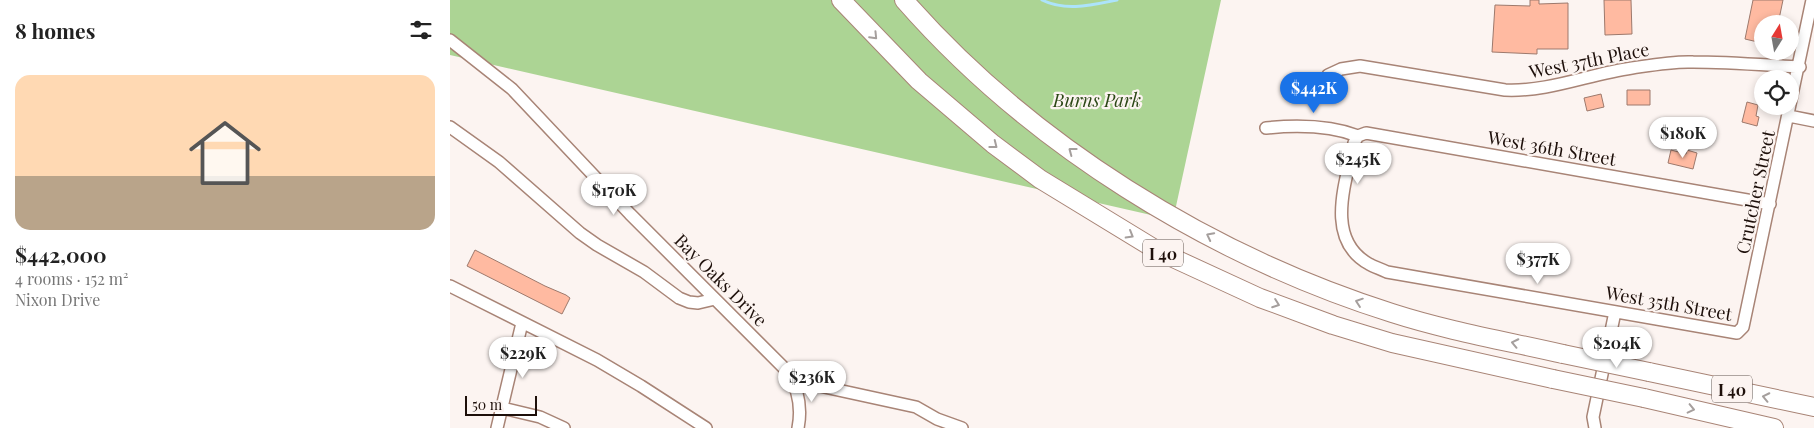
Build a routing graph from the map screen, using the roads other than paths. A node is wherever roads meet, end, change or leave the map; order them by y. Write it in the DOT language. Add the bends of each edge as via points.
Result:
graph roads {
  1 [pos="841,0"];
  2 [pos="904,0"];
  3 [pos="1812,0"];
  4 [pos="450,40"];
  5 [pos="1800,67"];
  6 [pos="1328,76"];
  7 [pos="1789,116"];
  8 [pos="1814,121"];
  9 [pos="450,127"];
  10 [pos="1266,128"];
  11 [pos="1358,136"];
  12 [pos="1770,204"];
  13 [pos="450,286"];
  14 [pos="715,299"];
  15 [pos="1615,312"];
  16 [pos="522,323"];
  17 [pos="1740,331"];
  18 [pos="792,380"];
  19 [pos="1814,407"];
  20 [pos="502,408"];
  21 [pos="497,428"];
  22 [pos="564,428"];
  23 [pos="706,428"];
  24 [pos="798,428"];
  25 [pos="962,428"];
  26 [pos="1595,428"];
  27 [pos="1774,428"];
  1 -- 27 [label="highway, I 40, one-way, bridge" via="919,81 1040,179 1158,251 1260,298 1392,343"];
  19 -- 2 [label="highway, I 40, one-way, bridge" via="1432,325 1374,307 1287,273 1190,226 1114,180 1035,123 973,70"];
  3 -- 5 [label="street, Crutcher Street"];
  4 -- 14 [label="street, Bay Oaks Drive" via="512,90"];
  5 -- 6 [label="street, West 37th Place" via="1670,63 1606,72 1524,91 1360,66 1341,69"];
  5 -- 7 [label="street, Crutcher Street"];
  7 -- 8 [label="street"];
  7 -- 12 [label="street, Crutcher Street"];
  9 -- 14 [label="street" via="499,162 580,234 680,298 689,302"];
  10 -- 11 [label="street, West 36th Street" via="1293,125"];
  11 -- 12 [label="street, West 36th Street" via="1366,133"];
  11 -- 15 [label="street, West 35th Street" via="1341,205 1341,218 1347,240 1358,256 1369,264 1387,272"];
  12 -- 17 [label="street, Crutcher Street"];
  13 -- 16 [label="street"];
  14 -- 18 [label="street, Bay Oaks Drive" via="788,372"];
  15 -- 17 [label="street, West 35th Street"];
  15 -- 26 [label="street" via="1594,417"];
  16 -- 20 [label="street"];
  16 -- 23 [label="street" via="613,370"];
  18 -- 24 [label="street, Bay Oaks Drive" via="800,407"];
  18 -- 25 [label="street" via="916,407"];
  20 -- 21 [label="street"];
  20 -- 22 [label="street" via="540,417"];
}
